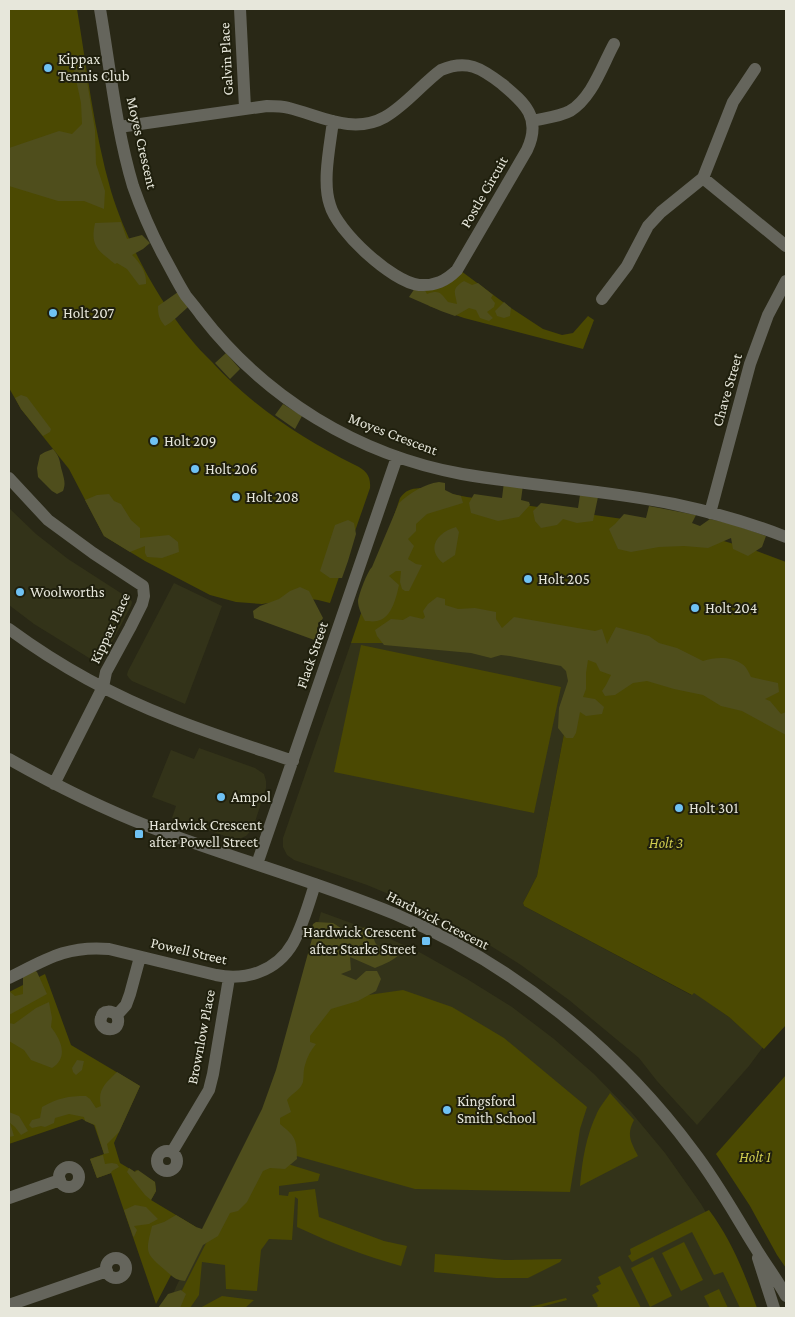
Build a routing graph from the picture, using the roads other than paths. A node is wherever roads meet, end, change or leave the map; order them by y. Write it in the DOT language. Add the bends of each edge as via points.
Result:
graph roads {
  1 [pos="100,9"];
  2 [pos="240,9"];
  3 [pos="614,44"];
  4 [pos="755,69"];
  5 [pos="245,108"];
  6 [pos="333,121"];
  7 [pos="532,121"];
  8 [pos="120,127"];
  9 [pos="703,178"];
  10 [pos="786,246"];
  11 [pos="786,281"];
  12 [pos="602,299"];
  13 [pos="398,457"];
  14 [pos="9,478"];
  15 [pos="710,513"];
  16 [pos="786,535"];
  17 [pos="9,629"];
  18 [pos="103,687"];
  19 [pos="9,759"];
  20 [pos="293,761"];
  21 [pos="54,784"];
  22 [pos="257,864"];
  23 [pos="315,884"];
  24 [pos="140,956"];
  25 [pos="9,978"];
  26 [pos="229,978"];
  27 [pos="118,1015"];
  28 [pos="172,1152"];
  29 [pos="60,1180"];
  30 [pos="9,1198"];
  31 [pos="755,1247"];
  32 [pos="106,1271"];
  33 [pos="786,1296"];
  34 [pos="9,1305"];
  35 [pos="774,1308"];
  1 -- 8 [label="street, Moyes Crescent"];
  2 -- 5 [label="street, Galvin Place"];
  3 -- 7 [label="street" via="592,89 579,105 569,112"];
  4 -- 9 [label="street" via="732,102"];
  5 -- 6 [label="street" via="287,107"];
  5 -- 8 [label="street"];
  6 -- 7 [label="street" via="347,125 374,122 398,108 441,70 460,65 480,69 502,85 522,101"];
  6 -- 7 [label="street, Postle Circuit" via="326,187 333,214 354,242 408,282 418,285 443,282 461,264 527,150 532,136"];
  8 -- 13 [label="street, Moyes Crescent" via="131,178 144,215 175,277 210,327 248,368 293,404 338,431"];
  9 -- 10 [label="street"];
  9 -- 12 [label="street" via="648,226 627,266"];
  11 -- 15 [label="street, Chave Street" via="768,315 750,364"];
  13 -- 15 [label="street, Moyes Crescent" via="461,474 641,498"];
  13 -- 20 [label="street, Flack Street"];
  14 -- 18 [label="street, Kippax Place" via="48,520 143,586 142,604 106,672"];
  15 -- 16 [label="street, Moyes Crescent"];
  17 -- 18 [label="street"];
  18 -- 20 [label="street" via="171,718"];
  18 -- 21 [label="street, Kippax Place"];
  19 -- 21 [label="street, Hardwick Crescent"];
  20 -- 22 [label="street, Flack Street"];
  21 -- 22 [label="street, Hardwick Crescent" via="152,828"];
  22 -- 23 [label="street, Hardwick Crescent"];
  23 -- 26 [label="street, Powell Street" via="299,930 281,958 268,969 249,976"];
  23 -- 31 [label="street, Hardwick Crescent" via="396,915 454,943 498,969 588,1036 677,1129 722,1191"];
  24 -- 25 [label="street, Powell Street" via="109,949 81,949 50,957"];
  24 -- 26 [label="street, Powell Street"];
  24 -- 27 [label="street" via="126,1005"];
  26 -- 28 [label="street, Brownlow Place" via="209,1090"];
  29 -- 30 [label="street"];
  31 -- 33 [label="street, Hardwick Crescent"];
  31 -- 35 [label="street, Hardwick Crescent"];
  32 -- 34 [label="street"];
}
